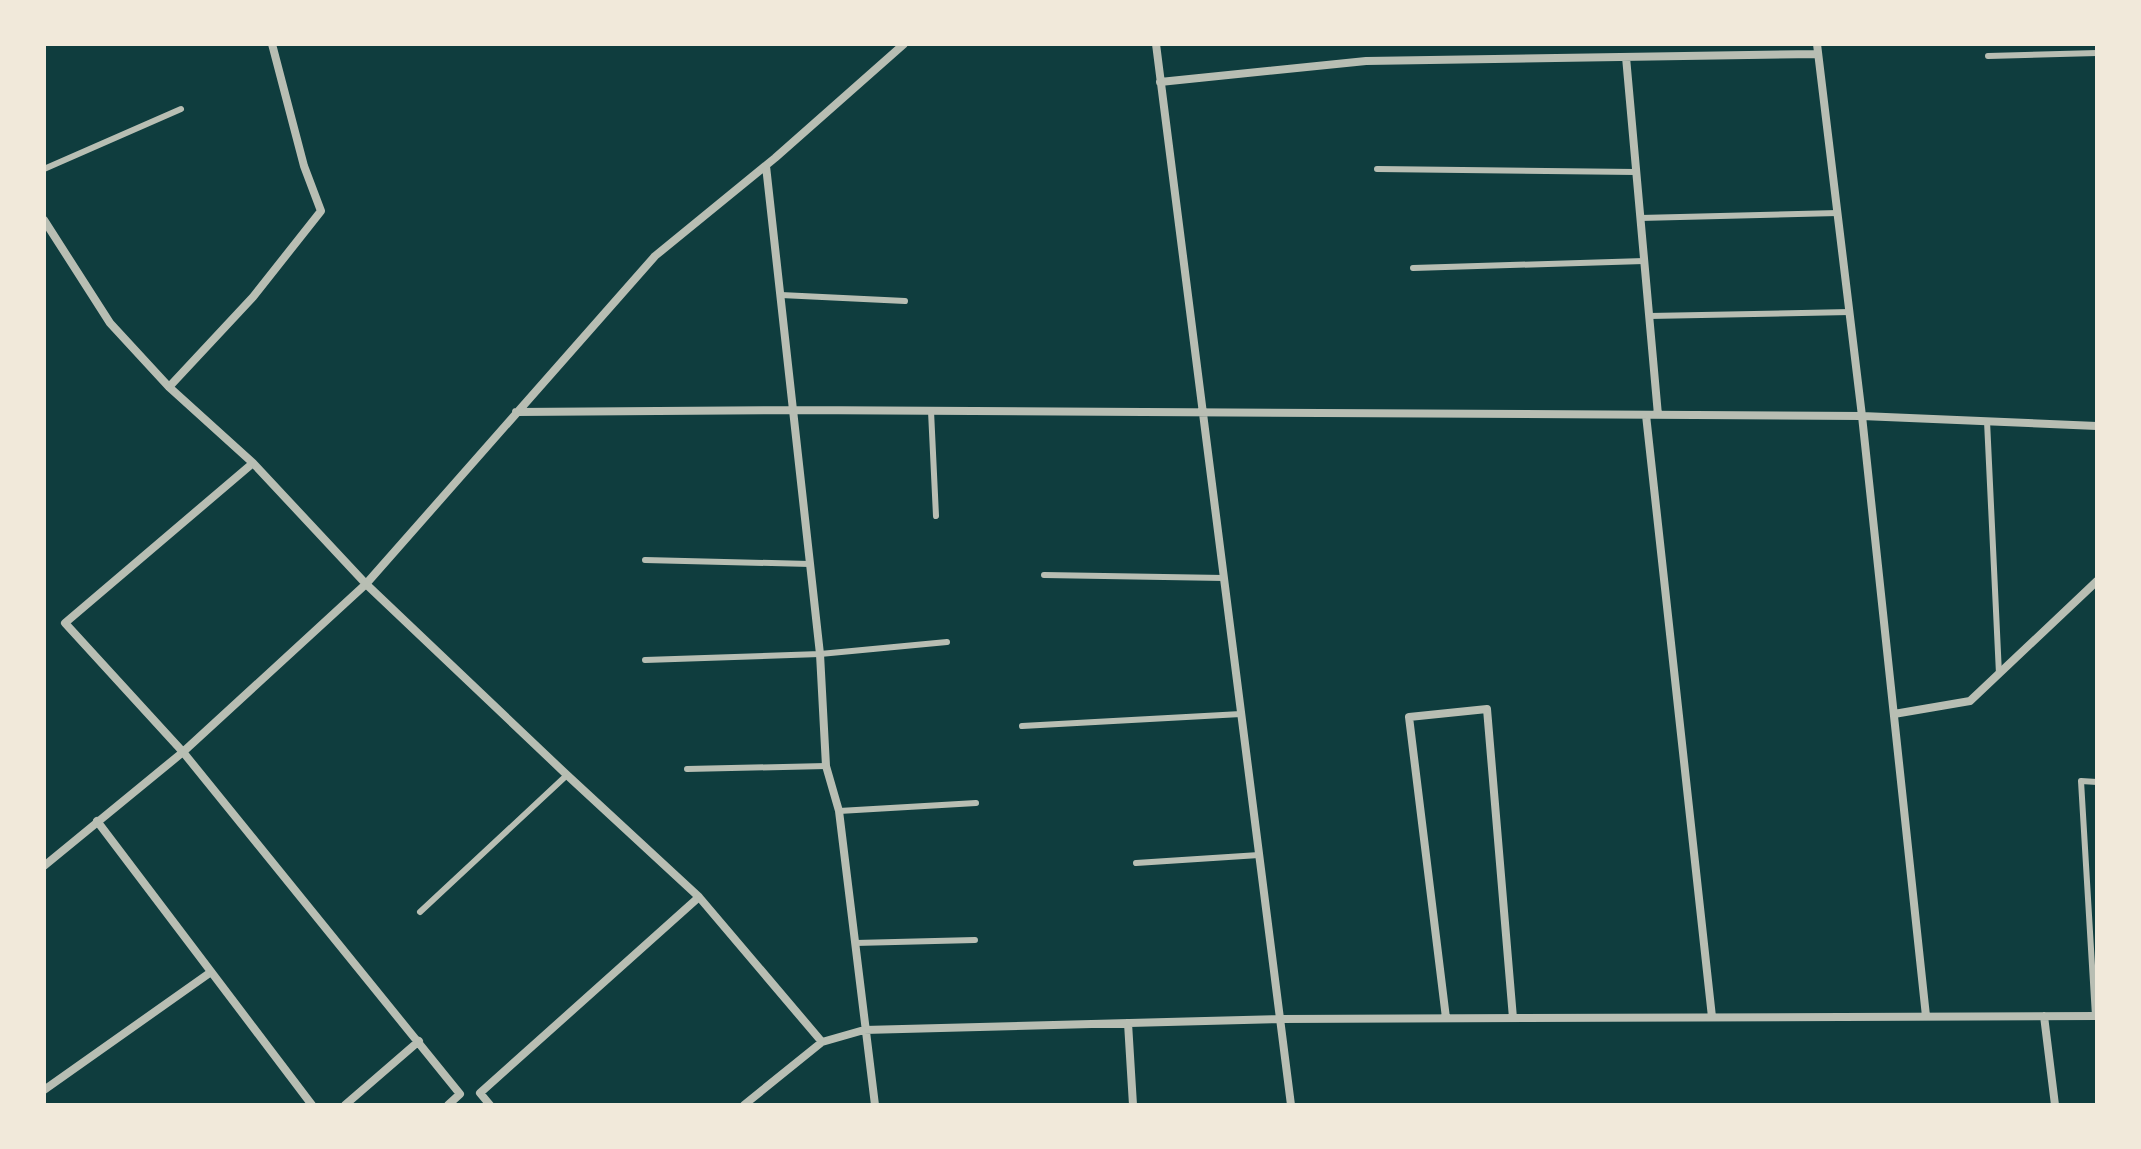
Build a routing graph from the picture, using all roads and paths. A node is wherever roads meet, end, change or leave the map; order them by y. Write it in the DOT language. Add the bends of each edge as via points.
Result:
graph roads {
  1 [pos="272,44"];
  2 [pos="904,44"];
  3 [pos="1156,44"];
  4 [pos="1818,49"];
  5 [pos="2097,53"];
  6 [pos="1988,56"];
  7 [pos="1626,57"];
  8 [pos="1160,82"];
  9 [pos="181,109"];
  10 [pos="766,166"];
  11 [pos="44,169"];
  12 [pos="1377,169"];
  13 [pos="1636,172"];
  14 [pos="1838,213"];
  15 [pos="1640,218"];
  16 [pos="44,220"];
  17 [pos="1644,261"];
  18 [pos="1413,268"];
  19 [pos="781,295"];
  20 [pos="905,301"];
  21 [pos="1850,312"];
  22 [pos="1649,316"];
  23 [pos="169,387"];
  24 [pos="794,410"];
  25 [pos="931,411"];
  26 [pos="516,412"];
  27 [pos="1203,413"];
  28 [pos="1646,415"];
  29 [pos="1658,415"];
  30 [pos="1862,416"];
  31 [pos="1987,421"];
  32 [pos="2097,426"];
  33 [pos="253,463"];
  34 [pos="936,516"];
  35 [pos="645,560"];
  36 [pos="810,564"];
  37 [pos="1044,575"];
  38 [pos="1224,578"];
  39 [pos="2097,581"];
  40 [pos="366,584"];
  41 [pos="947,642"];
  42 [pos="820,654"];
  43 [pos="645,660"];
  44 [pos="1999,674"];
  45 [pos="1241,714"];
  46 [pos="1894,714"];
  47 [pos="1022,726"];
  48 [pos="183,752"];
  49 [pos="826,766"];
  50 [pos="687,769"];
  51 [pos="567,775"];
  52 [pos="2097,782"];
  53 [pos="976,803"];
  54 [pos="839,811"];
  55 [pos="97,821"];
  56 [pos="1259,855"];
  57 [pos="1136,863"];
  58 [pos="44,866"];
  59 [pos="699,897"];
  60 [pos="420,912"];
  61 [pos="975,940"];
  62 [pos="855,943"];
  63 [pos="211,972"];
  64 [pos="1926,1016"];
  65 [pos="2044,1016"];
  66 [pos="2096,1016"];
  67 [pos="1712,1017"];
  68 [pos="1446,1018"];
  69 [pos="1513,1018"];
  70 [pos="1280,1019"];
  71 [pos="1128,1023"];
  72 [pos="864,1030"];
  73 [pos="419,1041"];
  74 [pos="822,1042"];
  75 [pos="44,1090"];
  76 [pos="312,1105"];
  77 [pos="345,1105"];
  78 [pos="448,1105"];
  79 [pos="490,1105"];
  80 [pos="744,1105"];
  81 [pos="875,1105"];
  82 [pos="1133,1105"];
  83 [pos="1291,1105"];
  84 [pos="2055,1105"];
  1 -- 23 [label="street" via="321,211 253,297"];
  2 -- 10 [label="street"];
  3 -- 8 [label="street"];
  4 -- 7 [label="street"];
  4 -- 14 [label="street"];
  5 -- 6 [label="lane"];
  7 -- 8 [label="street" via="1366,61"];
  7 -- 13 [label="street"];
  8 -- 27 [label="street"];
  9 -- 11 [label="lane"];
  10 -- 19 [label="street"];
  10 -- 26 [label="street" via="655,256"];
  12 -- 13 [label="lane"];
  13 -- 15 [label="street"];
  14 -- 15 [label="lane"];
  14 -- 21 [label="street"];
  15 -- 17 [label="street"];
  16 -- 23 [label="street" via="110,323"];
  17 -- 18 [label="lane"];
  17 -- 22 [label="street"];
  19 -- 20 [label="lane"];
  19 -- 24 [label="street"];
  21 -- 22 [label="lane"];
  21 -- 30 [label="street"];
  22 -- 29 [label="street"];
  23 -- 33 [label="street"];
  24 -- 25 [label="street"];
  24 -- 26 [label="street"];
  24 -- 36 [label="street"];
  25 -- 27 [label="street"];
  25 -- 34 [label="lane"];
  26 -- 40 [label="street"];
  27 -- 28 [label="street"];
  27 -- 38 [label="street"];
  28 -- 29 [label="street"];
  28 -- 67 [label="street"];
  29 -- 30 [label="street"];
  30 -- 31 [label="street"];
  30 -- 46 [label="street"];
  31 -- 32 [label="street"];
  31 -- 44 [label="lane"];
  33 -- 40 [label="street"];
  33 -- 48 [label="street" via="65,623"];
  35 -- 36 [label="lane"];
  36 -- 42 [label="street"];
  37 -- 38 [label="lane"];
  38 -- 45 [label="street"];
  39 -- 44 [label="street"];
  40 -- 48 [label="street"];
  40 -- 51 [label="street"];
  41 -- 42 [label="lane"];
  42 -- 43 [label="lane"];
  42 -- 49 [label="street"];
  44 -- 46 [label="street" via="1970,701"];
  45 -- 47 [label="lane"];
  45 -- 56 [label="street"];
  46 -- 64 [label="street"];
  48 -- 55 [label="street"];
  48 -- 73 [label="street"];
  49 -- 50 [label="lane"];
  49 -- 54 [label="street"];
  51 -- 59 [label="street"];
  51 -- 60 [label="lane"];
  52 -- 66 [label="lane" via="2081,781"];
  53 -- 54 [label="lane"];
  54 -- 62 [label="street"];
  55 -- 58 [label="street"];
  55 -- 63 [label="street"];
  56 -- 57 [label="lane"];
  56 -- 70 [label="street"];
  59 -- 74 [label="street"];
  59 -- 79 [label="street" via="480,1093"];
  61 -- 62 [label="lane"];
  62 -- 72 [label="street"];
  63 -- 75 [label="street"];
  63 -- 76 [label="street"];
  64 -- 65 [label="street"];
  64 -- 67 [label="street"];
  65 -- 66 [label="street"];
  65 -- 84 [label="street"];
  67 -- 69 [label="street"];
  68 -- 69 [label="street"];
  68 -- 69 [label="street" via="1409,717 1487,709"];
  68 -- 70 [label="street"];
  70 -- 71 [label="street"];
  70 -- 83 [label="street"];
  71 -- 72 [label="street"];
  71 -- 82 [label="street"];
  72 -- 74 [label="street"];
  72 -- 81 [label="street"];
  73 -- 77 [label="street"];
  73 -- 78 [label="street" via="460,1094"];
  74 -- 80 [label="street"];
}
